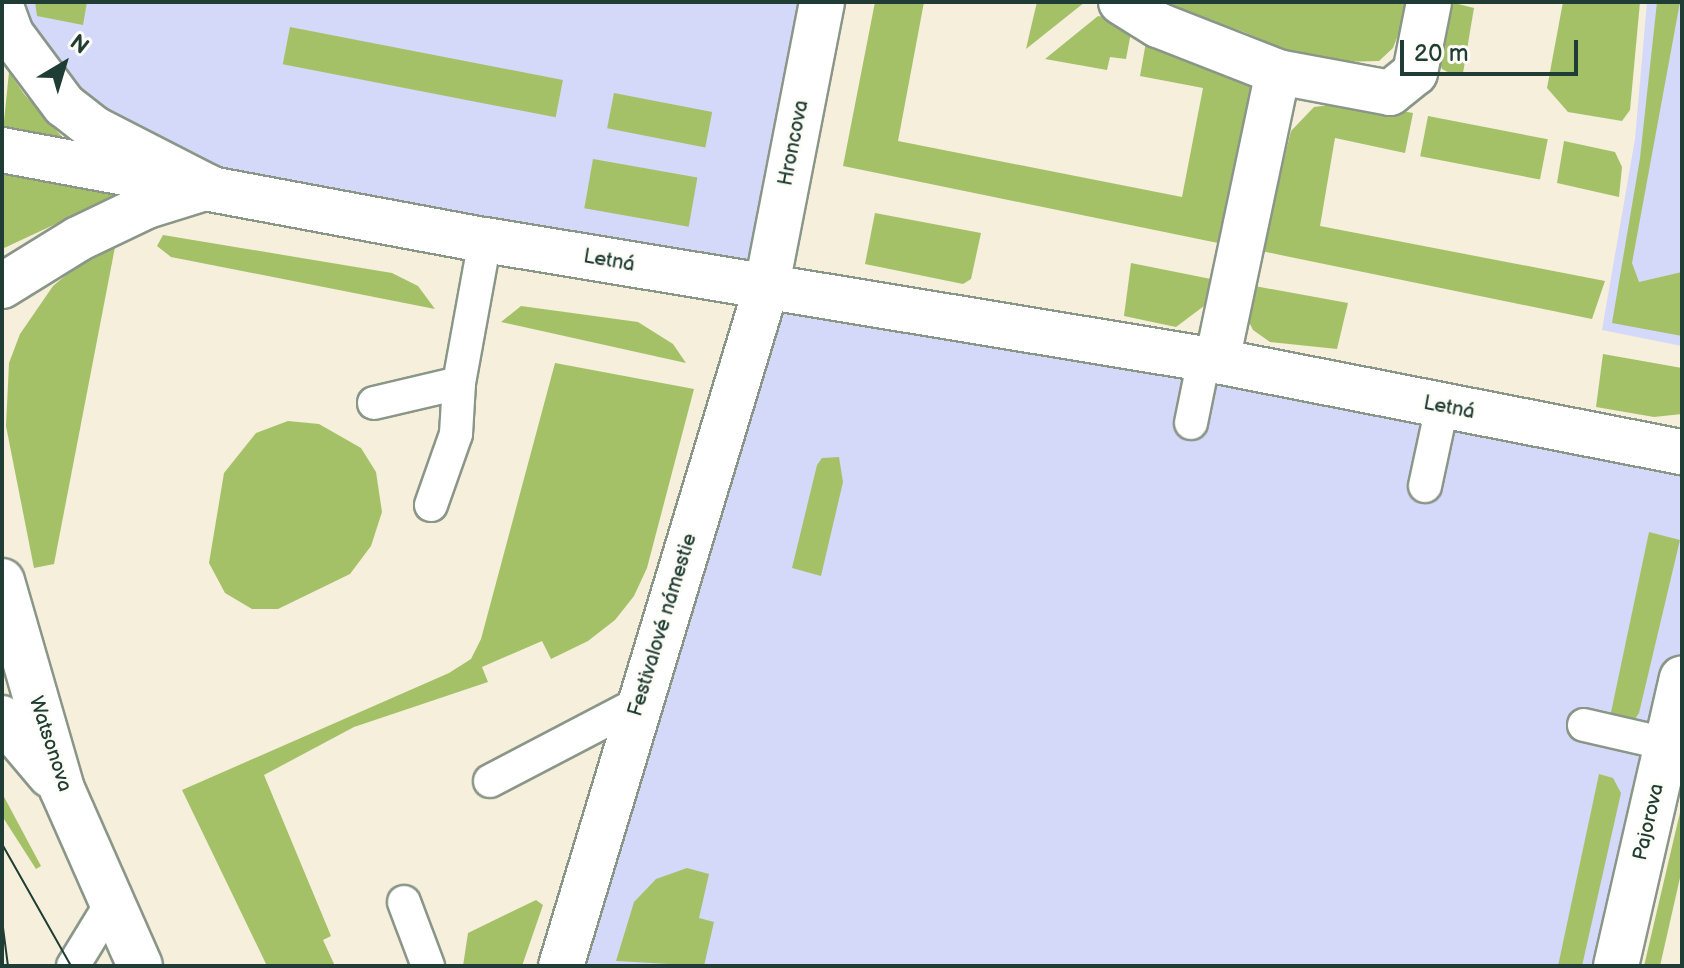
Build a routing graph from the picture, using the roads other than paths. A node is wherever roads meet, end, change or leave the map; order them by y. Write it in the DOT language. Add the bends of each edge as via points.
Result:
graph roads {
  1 [pos="822,2"];
  2 [pos="1121,2"];
  3 [pos="1429,2"];
  4 [pos="2,9"];
  5 [pos="1278,72"];
  6 [pos="2,150"];
  7 [pos="208,187"];
  8 [pos="485,240"];
  9 [pos="767,285"];
  10 [pos="2,286"];
  11 [pos="1211,360"];
  12 [pos="459,383"];
  13 [pos="374,403"];
  14 [pos="1442,407"];
  15 [pos="1191,423"];
  16 [pos="1682,452"];
  17 [pos="1425,486"];
  18 [pos="431,505"];
  19 [pos="2,581"];
  20 [pos="1682,678"];
  21 [pos="639,703"];
  22 [pos="2,718"];
  23 [pos="1584,725"];
  24 [pos="1667,744"];
  25 [pos="490,781"];
  26 [pos="62,789"];
  27 [pos="112,902"];
  28 [pos="404,902"];
  29 [pos="73,966"];
  30 [pos="140,966"];
  31 [pos="428,966"];
  32 [pos="561,966"];
  33 [pos="1616,966"];
  1 -- 9 [label="street, Hroncova"];
  2 -- 5 [label="street" via="1158,25"];
  3 -- 5 [label="street" via="1415,73 1399,90 1378,92"];
  4 -- 7 [label="street" via="11,34 64,105 95,129"];
  5 -- 11 [label="street"];
  6 -- 7 [label="street, Letná"];
  7 -- 8 [label="street, Letná"];
  7 -- 10 [label="street" via="147,206 78,239"];
  8 -- 9 [label="street, Letná"];
  8 -- 12 [label="lane"];
  9 -- 11 [label="street, Letná"];
  9 -- 21 [label="street, Festivalové námestie"];
  11 -- 14 [label="street, Letná"];
  11 -- 15 [label="lane"];
  12 -- 13 [label="lane"];
  12 -- 18 [label="lane" via="456,434"];
  14 -- 16 [label="street, Letná"];
  14 -- 17 [label="lane"];
  19 -- 26 [label="street, Watsonova"];
  20 -- 24 [label="street, Pajorova"];
  21 -- 25 [label="lane"];
  21 -- 32 [label="street, Festivalové námestie"];
  22 -- 26 [label="street"];
  23 -- 24 [label="lane"];
  24 -- 33 [label="street, Pajorova"];
  26 -- 27 [label="street, Watsonova"];
  27 -- 29 [label="lane"];
  27 -- 30 [label="street"];
  28 -- 31 [label="lane"];
}
